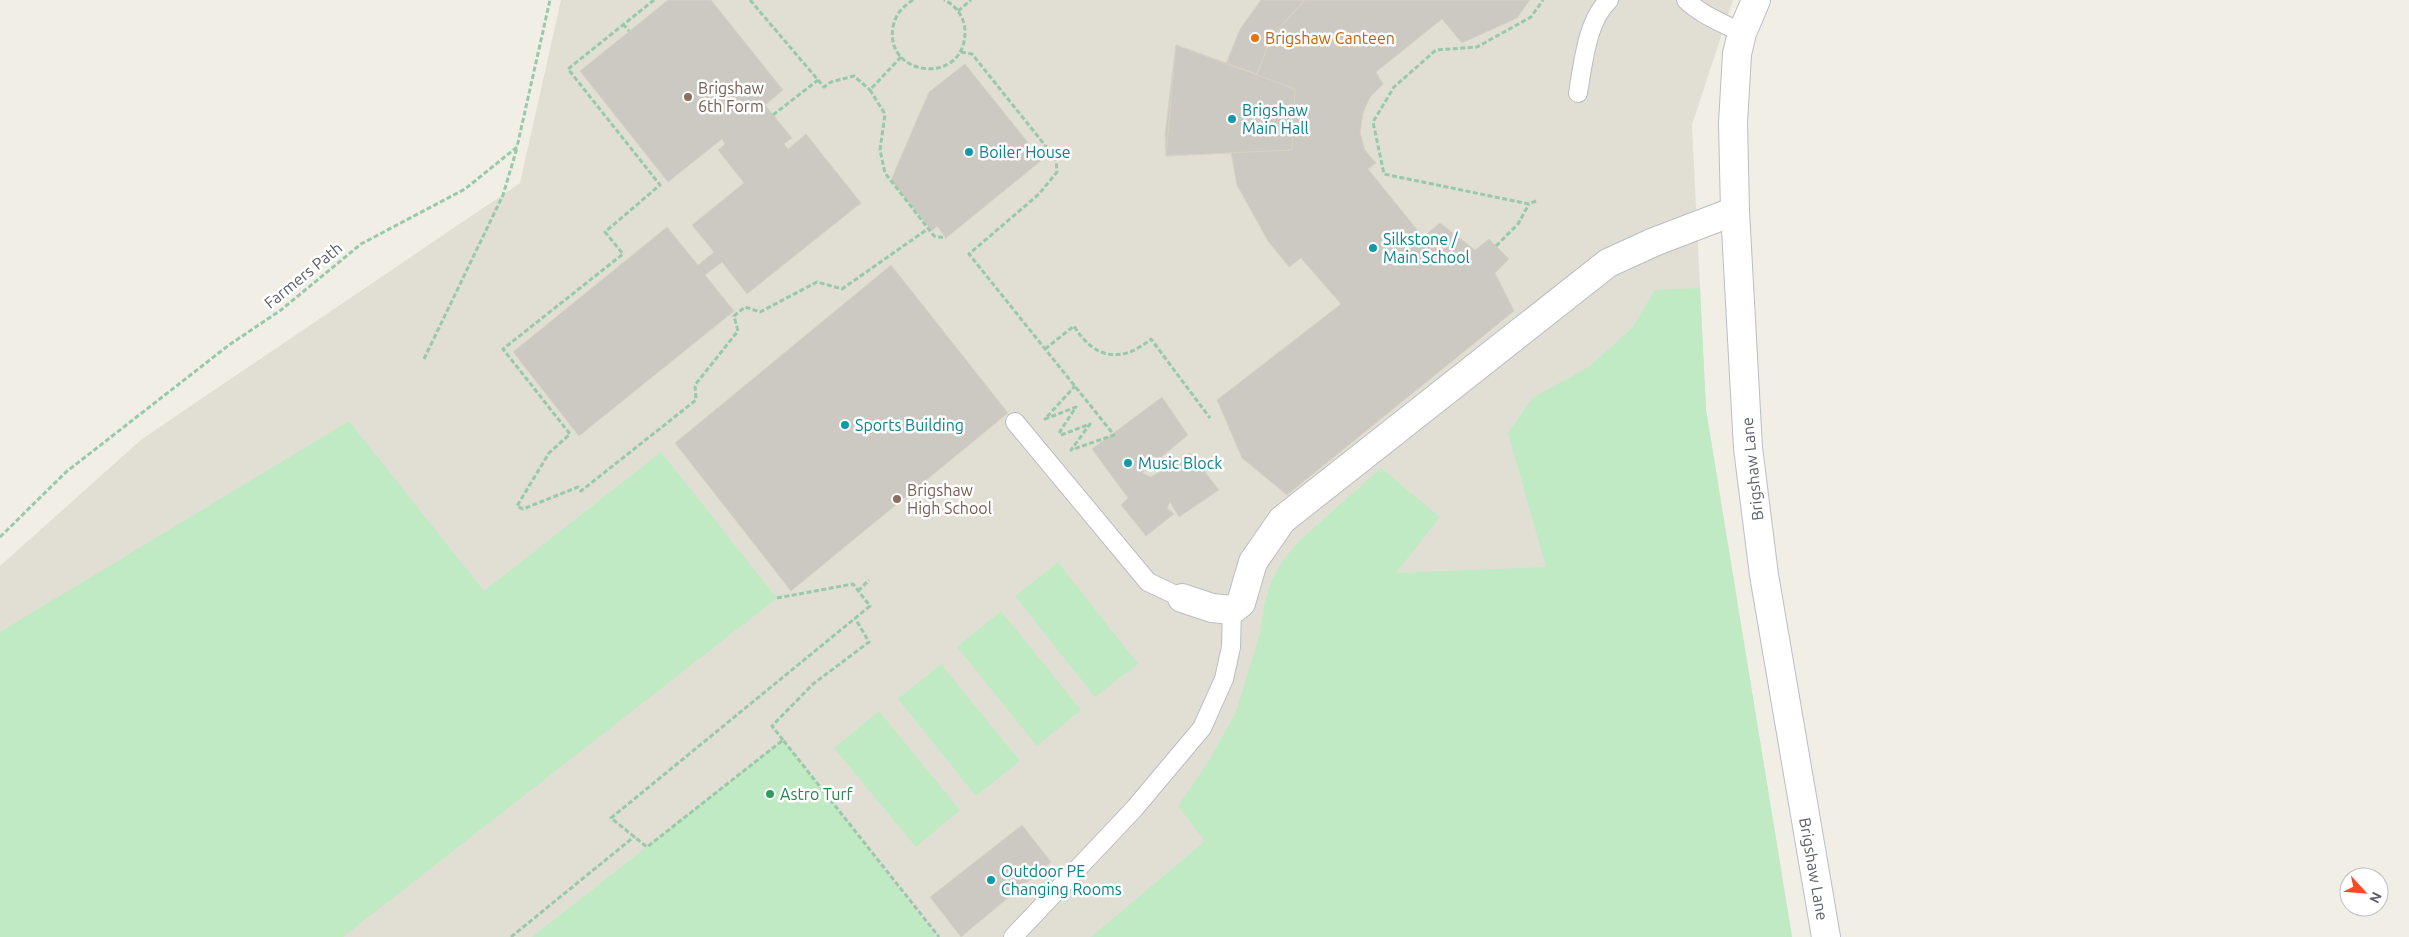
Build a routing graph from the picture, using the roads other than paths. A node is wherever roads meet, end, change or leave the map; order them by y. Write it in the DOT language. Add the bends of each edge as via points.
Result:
graph roads {
  1 [pos="1609,0"];
  2 [pos="1686,0"];
  3 [pos="1756,0"];
  4 [pos="1742,33"];
  5 [pos="1578,93"];
  6 [pos="1735,211"];
  7 [pos="1015,422"];
  8 [pos="1182,598"];
  9 [pos="1232,610"];
  10 [pos="1012,937"];
  11 [pos="1826,937"];
  1 -- 5 [label="lane" via="1587,40"];
  2 -- 4 [label="lane" via="1698,12"];
  3 -- 4 [label="street, Brigshaw Lane"];
  4 -- 6 [label="street, Brigshaw Lane" via="1735,76"];
  6 -- 9 [label="street" via="1608,263 1282,520 1254,562 1241,603"];
  6 -- 11 [label="street, Brigshaw Lane" via="1750,458 1764,575"];
  7 -- 8 [label="lane" via="1148,582"];
  8 -- 9 [label="street" via="1212,608"];
  9 -- 10 [label="lane" via="1231,647 1224,679 1202,728 1134,809"];
}
